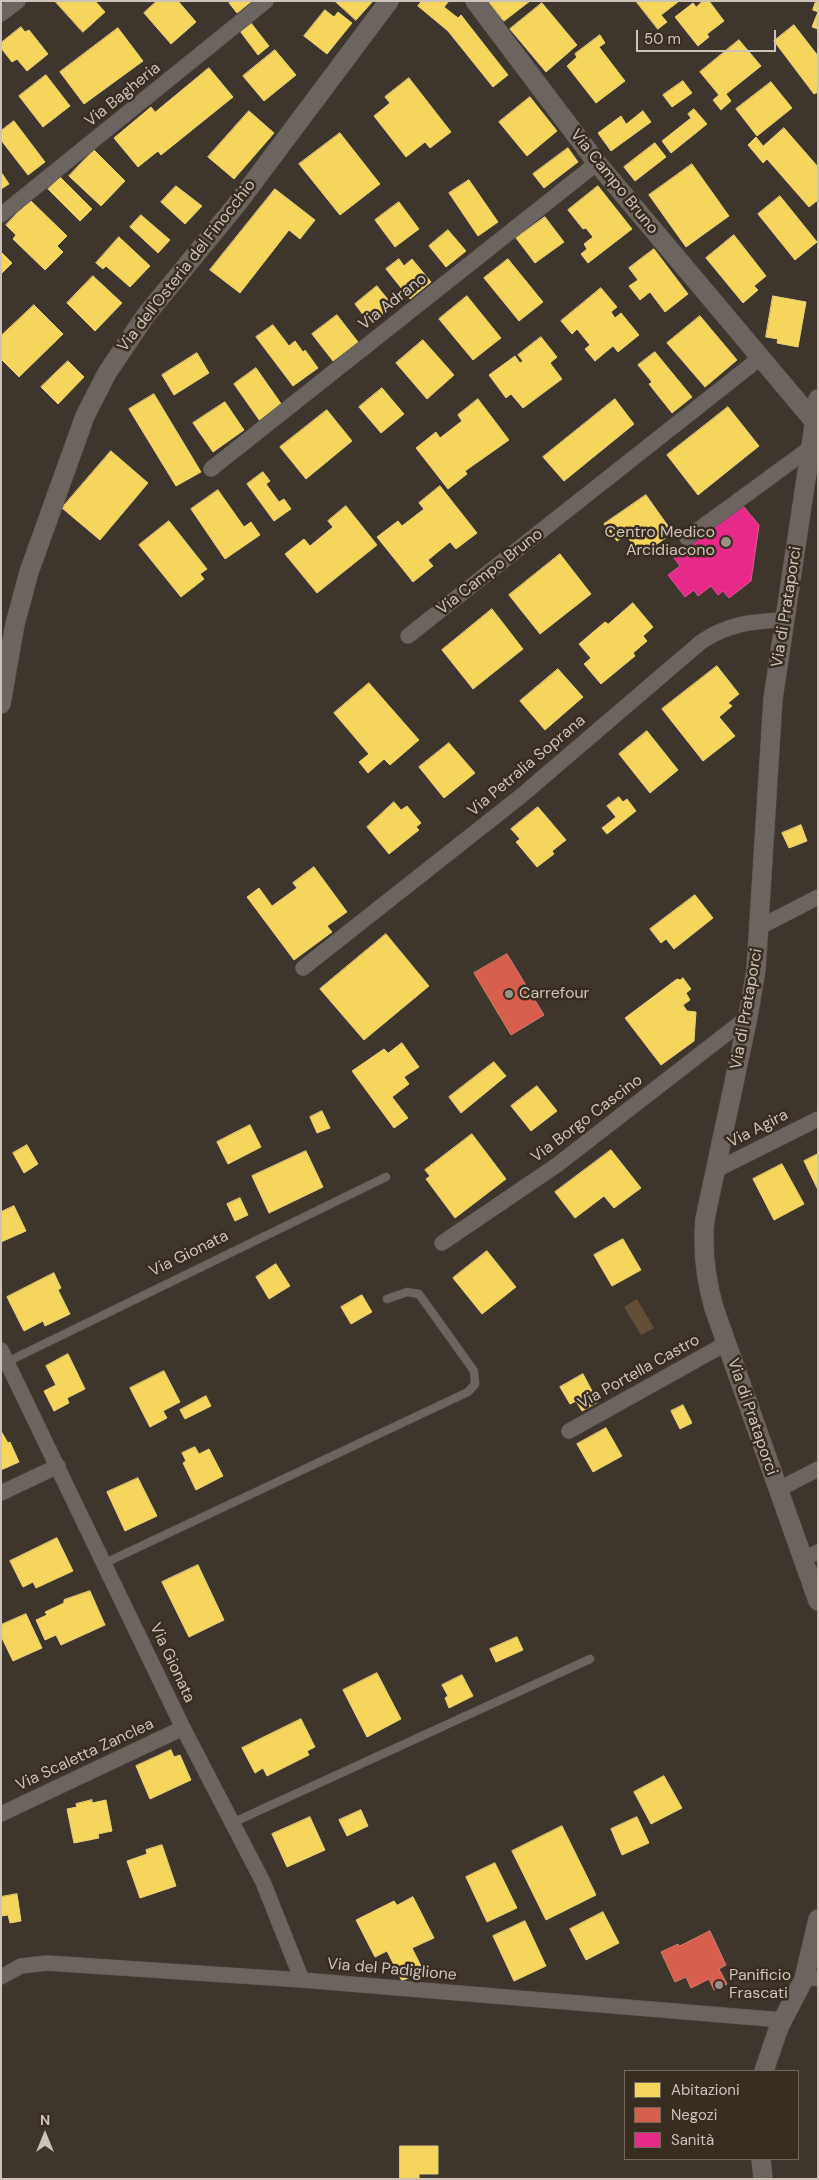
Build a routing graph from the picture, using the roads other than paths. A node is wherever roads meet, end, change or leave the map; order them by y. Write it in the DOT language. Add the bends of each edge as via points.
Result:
graph roads {
  1 [pos="18,1"];
  2 [pos="266,1"];
  3 [pos="389,1"];
  4 [pos="475,1"];
  5 [pos="1,14"];
  6 [pos="597,163"];
  7 [pos="1,215"];
  8 [pos="760,358"];
  9 [pos="818,399"];
  10 [pos="814,421"];
  11 [pos="810,448"];
  12 [pos="211,469"];
  13 [pos="687,538"];
  14 [pos="784,620"];
  15 [pos="408,636"];
  16 [pos="1,704"];
  17 [pos="818,897"];
  18 [pos="760,927"];
  19 [pos="303,968"];
  20 [pos="748,1017"];
  21 [pos="818,1118"];
  22 [pos="714,1171"];
  23 [pos="386,1177"];
  24 [pos="442,1243"];
  25 [pos="387,1299"];
  26 [pos="726,1343"];
  27 [pos="4,1356"];
  28 [pos="569,1431"];
  29 [pos="58,1466"];
  30 [pos="818,1469"];
  31 [pos="777,1490"];
  32 [pos="1,1493"];
  33 [pos="811,1556"];
  34 [pos="105,1563"];
  35 [pos="818,1602"];
  36 [pos="590,1659"];
  37 [pos="184,1728"];
  38 [pos="1,1814"];
  39 [pos="232,1823"];
  40 [pos="818,1919"];
  41 [pos="1,1977"];
  42 [pos="811,1978"];
  43 [pos="302,1980"];
  44 [pos="782,2020"];
  45 [pos="764,2070"];
  46 [pos="761,2160"];
  47 [pos="763,2179"];
  1 -- 5 [label="street"];
  2 -- 7 [label="street, Via Bagheria"];
  3 -- 16 [label="street, Via dell'Osteria del Finocchio" via="237,204 146,315 107,373 82,425 28,572"];
  4 -- 6 [label="street, Via Campo Bruno"];
  6 -- 8 [label="street, Via Campo Bruno"];
  6 -- 12 [label="street, Via Adrano"];
  8 -- 10 [label="street, Via Campo Bruno"];
  8 -- 15 [label="street, Via Campo Bruno"];
  9 -- 10 [label="street, Via di Prataporci"];
  10 -- 11 [label="street, Via di Prataporci"];
  11 -- 13 [label="street"];
  11 -- 14 [label="street, Via di Prataporci"];
  14 -- 18 [label="street, Via di Prataporci" via="770,729"];
  14 -- 19 [label="street, Via Petralia Soprana" via="731,626 701,642 521,796"];
  17 -- 18 [label="street"];
  18 -- 20 [label="street, Via di Prataporci"];
  20 -- 22 [label="street, Via di Prataporci"];
  20 -- 24 [label="street, Via Borgo Cascino" via="557,1166"];
  21 -- 22 [label="street, Via Agira"];
  22 -- 26 [label="street, Via di Prataporci" via="705,1219 704,1246 711,1298"];
  23 -- 27 [label="lane, Via Gionata"];
  25 -- 34 [label="lane" via="407,1292 419,1294 474,1371 475,1384 468,1392"];
  26 -- 28 [label="street, Via Portella Castro"];
  26 -- 31 [label="street, Via di Prataporci"];
  27 -- 29 [label="street, Via Gionata"];
  29 -- 32 [label="street"];
  29 -- 34 [label="street, Via Gionata"];
  30 -- 31 [label="street"];
  31 -- 33 [label="street, Via di Prataporci"];
  33 -- 35 [label="street, Via di Prataporci"];
  34 -- 37 [label="street, Via Gionata"];
  36 -- 39 [label="lane"];
  37 -- 38 [label="street, Via Scaletta Zanclea"];
  37 -- 39 [label="street, Via Gionata"];
  39 -- 43 [label="street, Via Gionata" via="263,1882"];
  40 -- 42 [label="street"];
  41 -- 43 [label="street, Via del Padiglione" via="21,1966 47,1963"];
  42 -- 44 [label="street"];
  43 -- 44 [label="street, Via del Padiglione"];
  44 -- 45 [label="street"];
  46 -- 47 [label="street"];
}
